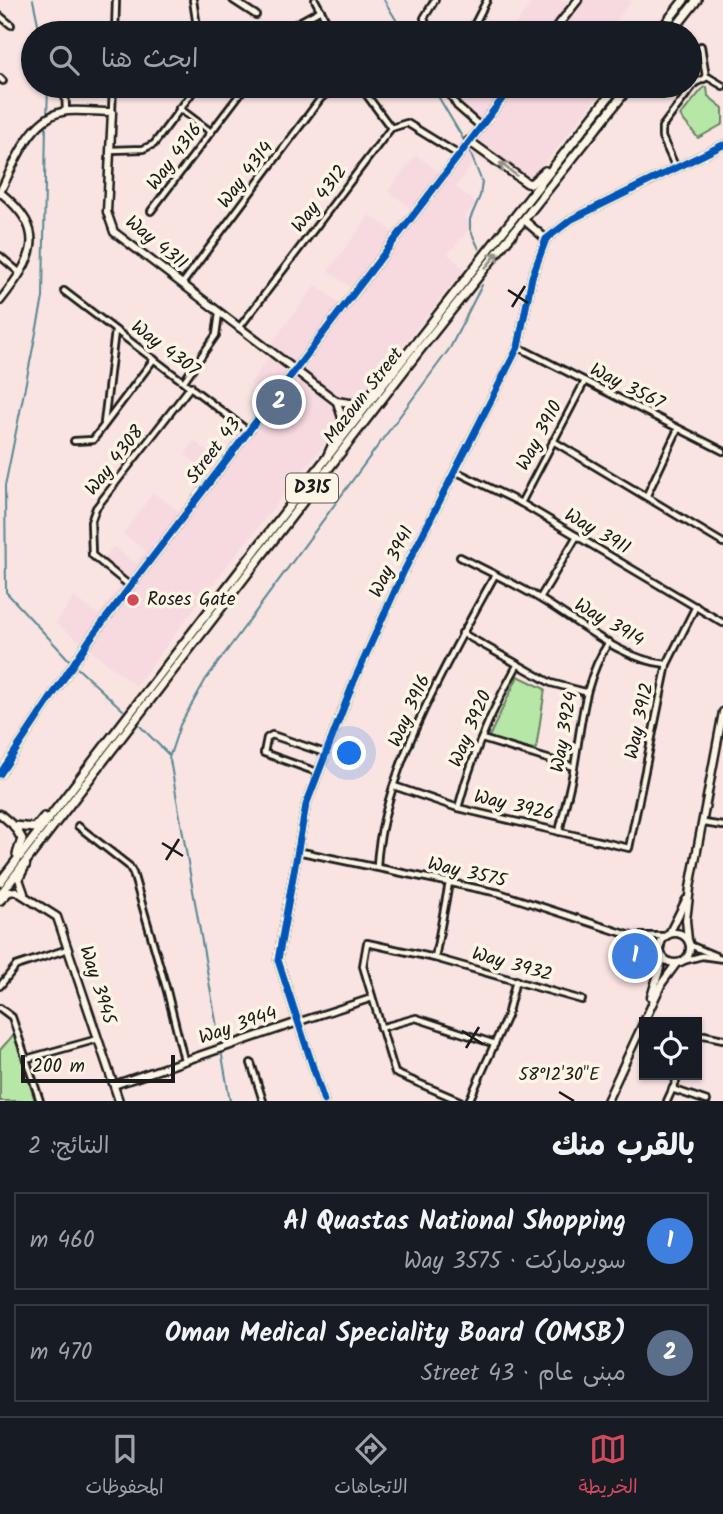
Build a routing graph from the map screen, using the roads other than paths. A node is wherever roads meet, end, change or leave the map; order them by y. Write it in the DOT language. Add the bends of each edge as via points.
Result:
graph roads {
  1 [pos="116,0"];
  2 [pos="193,0"];
  3 [pos="233,0"];
  4 [pos="315,0"];
  5 [pos="435,0"];
  6 [pos="487,0"];
  7 [pos="578,0"];
  8 [pos="684,0"];
  9 [pos="697,0"];
  10 [pos="321,10"];
  11 [pos="256,15"];
  12 [pos="0,16"];
  13 [pos="115,21"];
  14 [pos="196,21"];
  15 [pos="301,21"];
  16 [pos="327,21"];
  17 [pos="425,21"];
  18 [pos="476,21"];
  19 [pos="561,21"];
  20 [pos="667,21"];
  21 [pos="680,21"];
  22 [pos="12,25"];
  23 [pos="702,52"];
  24 [pos="706,77"];
  25 [pos="702,79"];
  26 [pos="723,86"];
  27 [pos="65,98"];
  28 [pos="113,98"];
  29 [pos="187,98"];
  30 [pos="237,98"];
  31 [pos="321,98"];
  32 [pos="369,98"];
  33 [pos="452,98"];
  34 [pos="503,98"];
  35 [pos="608,98"];
  36 [pos="620,98"];
  37 [pos="684,98"];
  38 [pos="179,108"];
  39 [pos="66,111"];
  40 [pos="112,112"];
  41 [pos="592,118"];
  42 [pos="481,127"];
  43 [pos="391,128"];
  44 [pos="211,132"];
  45 [pos="470,141"];
  46 [pos="723,145"];
  47 [pos="111,150"];
  48 [pos="459,155"];
  49 [pos="677,168"];
  50 [pos="0,192"];
  51 [pos="151,211"];
  52 [pos="524,219"];
  53 [pos="546,239"];
  54 [pos="0,256"];
  55 [pos="21,274"];
  56 [pos="182,285"];
  57 [pos="64,291"];
  58 [pos="0,301"];
  59 [pos="219,313"];
  60 [pos="239,329"];
  61 [pos="115,330"];
  62 [pos="518,347"];
  63 [pos="154,359"];
  64 [pos="293,370"];
  65 [pos="184,381"];
  66 [pos="585,381"];
  67 [pos="384,382"];
  68 [pos="191,386"];
  69 [pos="336,401"];
  70 [pos="104,423"];
  71 [pos="678,429"];
  72 [pos="248,431"];
  73 [pos="553,441"];
  74 [pos="74,442"];
  75 [pos="723,451"];
  76 [pos="326,457"];
  77 [pos="455,471"];
  78 [pos="646,495"];
  79 [pos="521,503"];
  80 [pos="577,536"];
  81 [pos="723,542"];
  82 [pos="460,557"];
  83 [pos="495,575"];
  84 [pos="130,586"];
  85 [pos="540,598"];
  86 [pos="696,607"];
  87 [pos="723,622"];
  88 [pos="462,633"];
  89 [pos="608,642"];
  90 [pos="518,664"];
  91 [pos="667,664"];
  92 [pos="585,692"];
  93 [pos="723,712"];
  94 [pos="482,739"];
  95 [pos="715,748"];
  96 [pos="723,750"];
  97 [pos="325,753"];
  98 [pos="574,767"];
  99 [pos="317,772"];
  100 [pos="0,774"];
  101 [pos="73,786"];
  102 [pos="394,786"];
  103 [pos="458,807"];
  104 [pos="0,814"];
  105 [pos="704,823"];
  106 [pos="14,826"];
  107 [pos="78,826"];
  108 [pos="723,826"];
  109 [pos="559,832"];
  110 [pos="629,848"];
  111 [pos="34,851"];
  112 [pos="298,851"];
  113 [pos="377,867"];
  114 [pos="11,868"];
  115 [pos="0,882"];
  116 [pos="449,883"];
  117 [pos="690,888"];
  118 [pos="26,894"];
  119 [pos="0,895"];
  120 [pos="0,901"];
  121 [pos="628,934"];
  122 [pos="667,935"];
  123 [pos="689,942"];
  124 [pos="68,948"];
  125 [pos="662,955"];
  126 [pos="435,958"];
  127 [pos="723,958"];
  128 [pos="680,962"];
  129 [pos="516,980"];
  130 [pos="0,986"];
  131 [pos="372,998"];
  132 [pos="582,1000"];
  133 [pos="0,1007"];
  134 [pos="643,1017"];
  135 [pos="645,1017"];
  136 [pos="298,1022"];
  137 [pos="380,1028"];
  138 [pos="639,1029"];
  139 [pos="702,1036"];
  140 [pos="98,1039"];
  141 [pos="723,1039"];
  142 [pos="495,1044"];
  143 [pos="26,1059"];
  144 [pos="184,1060"];
  145 [pos="251,1063"];
  146 [pos="676,1080"];
  147 [pos="114,1085"];
  148 [pos="672,1089"];
  149 [pos="40,1101"];
  150 [pos="119,1101"];
  151 [pos="263,1101"];
  152 [pos="324,1101"];
  153 [pos="460,1101"];
  154 [pos="469,1101"];
  155 [pos="607,1101"];
  156 [pos="667,1101"];
  157 [pos="707,1101"];
  1 -- 13 [label="street"];
  2 -- 14 [label="street"];
  3 -- 11 [label="street"];
  4 -- 10 [label="street"];
  5 -- 17 [label="street"];
  6 -- 18 [label="street"];
  7 -- 19 [label="street"];
  8 -- 20 [label="main road"];
  9 -- 21 [label="main road"];
  10 -- 15 [label="street"];
  10 -- 16 [label="street"];
  12 -- 22 [label="street"];
  23 -- 24 [label="street"];
  24 -- 25 [label="street"];
  24 -- 26 [label="street"];
  27 -- 39 [label="street"];
  28 -- 40 [label="street, Way 4311"];
  29 -- 38 [label="street"];
  30 -- 44 [label="street, Way 4316"];
  31 -- 56 [label="street, Way 4314"];
  32 -- 43 [label="street"];
  33 -- 42 [label="street"];
  34 -- 42 [label="street, Street 43"];
  35 -- 41 [label="main road, Mazoun Street / D315"];
  36 -- 52 [label="main road, Mazoun Street / D315"];
  37 -- 49 [label="street" via="662,127"];
  38 -- 44 [label="street"];
  38 -- 47 [label="street" via="154,144"];
  39 -- 40 [label="street"];
  39 -- 50 [label="street" via="46,119 34,131"];
  40 -- 47 [label="street, Way 4311"];
  41 -- 45 [label="main road, one-way" via="531,184"];
  41 -- 67 [label="main road, Mazoun Street / D315"];
  42 -- 45 [label="street, Street 43"];
  43 -- 48 [label="street" via="407,123"];
  43 -- 60 [label="street, Way 4312"];
  44 -- 51 [label="street, Way 4316"];
  45 -- 48 [label="street, Street 43"];
  46 -- 49 [label="street"];
  47 -- 56 [label="street, Way 4311" via="107,212 111,228"];
  48 -- 64 [label="street, Street 43"];
  49 -- 53 [label="street" via="572,219"];
  50 -- 55 [label="street" via="22,213 31,234 30,260"];
  52 -- 53 [label="street"];
  111 -- 52 [label="main road, Mazoun Street / D315, one-way"];
  53 -- 62 [label="street, Way 3941" via="532,277"];
  54 -- 55 [label="street"];
  55 -- 58 [label="street"];
  56 -- 59 [label="street, Way 4311"];
  57 -- 61 [label="street, Way 4307"];
  59 -- 60 [label="street, Way 4311"];
  59 -- 65 [label="street" via="216,335"];
  60 -- 64 [label="street, Way 4311"];
  61 -- 63 [label="street, Way 4307"];
  61 -- 70 [label="street"];
  62 -- 66 [label="street, Way 3567"];
  62 -- 77 [label="street, Way 3941"];
  63 -- 65 [label="street, Way 4307"];
  63 -- 70 [label="street"];
  64 -- 69 [label="street, Way 4311"];
  64 -- 72 [label="street, Street 43"];
  65 -- 68 [label="street, Way 4307"];
  66 -- 71 [label="street, Way 3567"];
  66 -- 73 [label="street, Way 3910"];
  67 -- 69 [label="street" via="357,404"];
  67 -- 76 [label="main road, Mazoun Street / D315"];
  68 -- 72 [label="street, Way 4307"];
  68 -- 84 [label="street, Way 4308" via="93,515 92,555"];
  69 -- 76 [label="street" via="344,421"];
  70 -- 74 [label="street" via="93,440"];
  71 -- 75 [label="street, Way 3567"];
  71 -- 78 [label="street"];
  72 -- 84 [label="street, Street 43"];
  73 -- 78 [label="street"];
  73 -- 79 [label="street, Way 3910"];
  76 -- 101 [label="main road, Mazoun Street / D315"];
  77 -- 79 [label="street, Way 3911"];
  77 -- 97 [label="street, Way 3941" via="398,584"];
  78 -- 81 [label="street"];
  79 -- 80 [label="street, Way 3911"];
  80 -- 85 [label="street"];
  80 -- 86 [label="street, Way 3911"];
  82 -- 83 [label="street, Way 3914"];
  83 -- 85 [label="street, Way 3914"];
  83 -- 88 [label="street, Way 3916"];
  84 -- 100 [label="street, Street 43"];
  85 -- 89 [label="street, Way 3914"];
  86 -- 87 [label="street, Way 3911"];
  86 -- 91 [label="street, Way 3912"];
  88 -- 90 [label="street"];
  88 -- 102 [label="street, Way 3916" via="423,712"];
  89 -- 91 [label="street, Way 3914" via="646,660"];
  89 -- 92 [label="street, Way 3924"];
  90 -- 92 [label="street" via="551,683"];
  90 -- 94 [label="street, Way 3920"];
  91 -- 110 [label="street, Way 3912"];
  92 -- 98 [label="street, Way 3924"];
  93 -- 95 [label="street"];
  94 -- 98 [label="street"];
  94 -- 103 [label="street, Way 3920"];
  95 -- 96 [label="street"];
  95 -- 105 [label="street"];
  97 -- 99 [label="street, Way 3941"];
  97 -- 99 [label="street" via="272,735 267,738 264,754"];
  98 -- 109 [label="street, Way 3924"];
  99 -- 112 [label="street, Way 3941"];
  101 -- 106 [label="main road" via="35,828"];
  101 -- 114 [label="main road, Mazoun Street / D315"];
  102 -- 103 [label="street, Way 3926"];
  102 -- 113 [label="street, Way 3916" via="380,831"];
  103 -- 109 [label="street, Way 3926"];
  104 -- 106 [label="street"];
  105 -- 108 [label="street"];
  105 -- 117 [label="street"];
  106 -- 114 [label="main road" via="22,839"];
  107 -- 144 [label="street" via="133,873"];
  109 -- 110 [label="street, Way 3926"];
  111 -- 118 [label="street" via="19,879"];
  111 -- 119 [label="main road, Mazoun Street / D315"];
  112 -- 113 [label="street, Way 3575"];
  112 -- 136 [label="street, Way 3941" via="278,960"];
  113 -- 116 [label="street, Way 3575"];
  114 -- 115 [label="main road, Mazoun Street / D315"];
  116 -- 121 [label="street, Way 3575" via="499,893"];
  116 -- 126 [label="street"];
  117 -- 122 [label="street"];
  117 -- 123 [label="street"];
  118 -- 120 [label="street" via="9,892"];
  118 -- 124 [label="street, Way 3945" via="57,917"];
  121 -- 122 [label="street, Way 3575"];
  121 -- 125 [label="street, Way 3575"];
  122 -- 123 [label="street" via="677,933"];
  122 -- 125 [label="street" via="660,944"];
  123 -- 127 [label="street"];
  123 -- 128 [label="street"];
  124 -- 130 [label="street" via="16,966"];
  124 -- 140 [label="street, Way 3945"];
  125 -- 128 [label="street"];
  125 -- 134 [label="street"];
  126 -- 129 [label="street, Way 3932"];
  126 -- 131 [label="street, Way 3932" via="367,943 363,966"];
  127 -- 128 [label="street" via="702,956"];
  128 -- 135 [label="street" via="662,983"];
  129 -- 132 [label="street, Way 3932"];
  129 -- 142 [label="street"];
  131 -- 136 [label="street, Way 3944"];
  131 -- 137 [label="street, Way 3932"];
  133 -- 143 [label="street" via="12,1017"];
  136 -- 144 [label="street, Way 3944"];
  136 -- 152 [label="street, Way 3941"];
  137 -- 142 [label="street" via="416,1018"];
  137 -- 153 [label="street, Way 3932" via="395,1073"];
  138 -- 155 [label="street"];
  139 -- 141 [label="street"];
  140 -- 143 [label="street"];
  140 -- 147 [label="street, Way 3945"];
  142 -- 154 [label="street"];
  143 -- 149 [label="street"];
  144 -- 147 [label="street, Way 3944"];
  145 -- 151 [label="street"];
  146 -- 148 [label="street"];
  147 -- 150 [label="street, Way 3945"];
  148 -- 156 [label="street"];
  148 -- 157 [label="street"];
}
